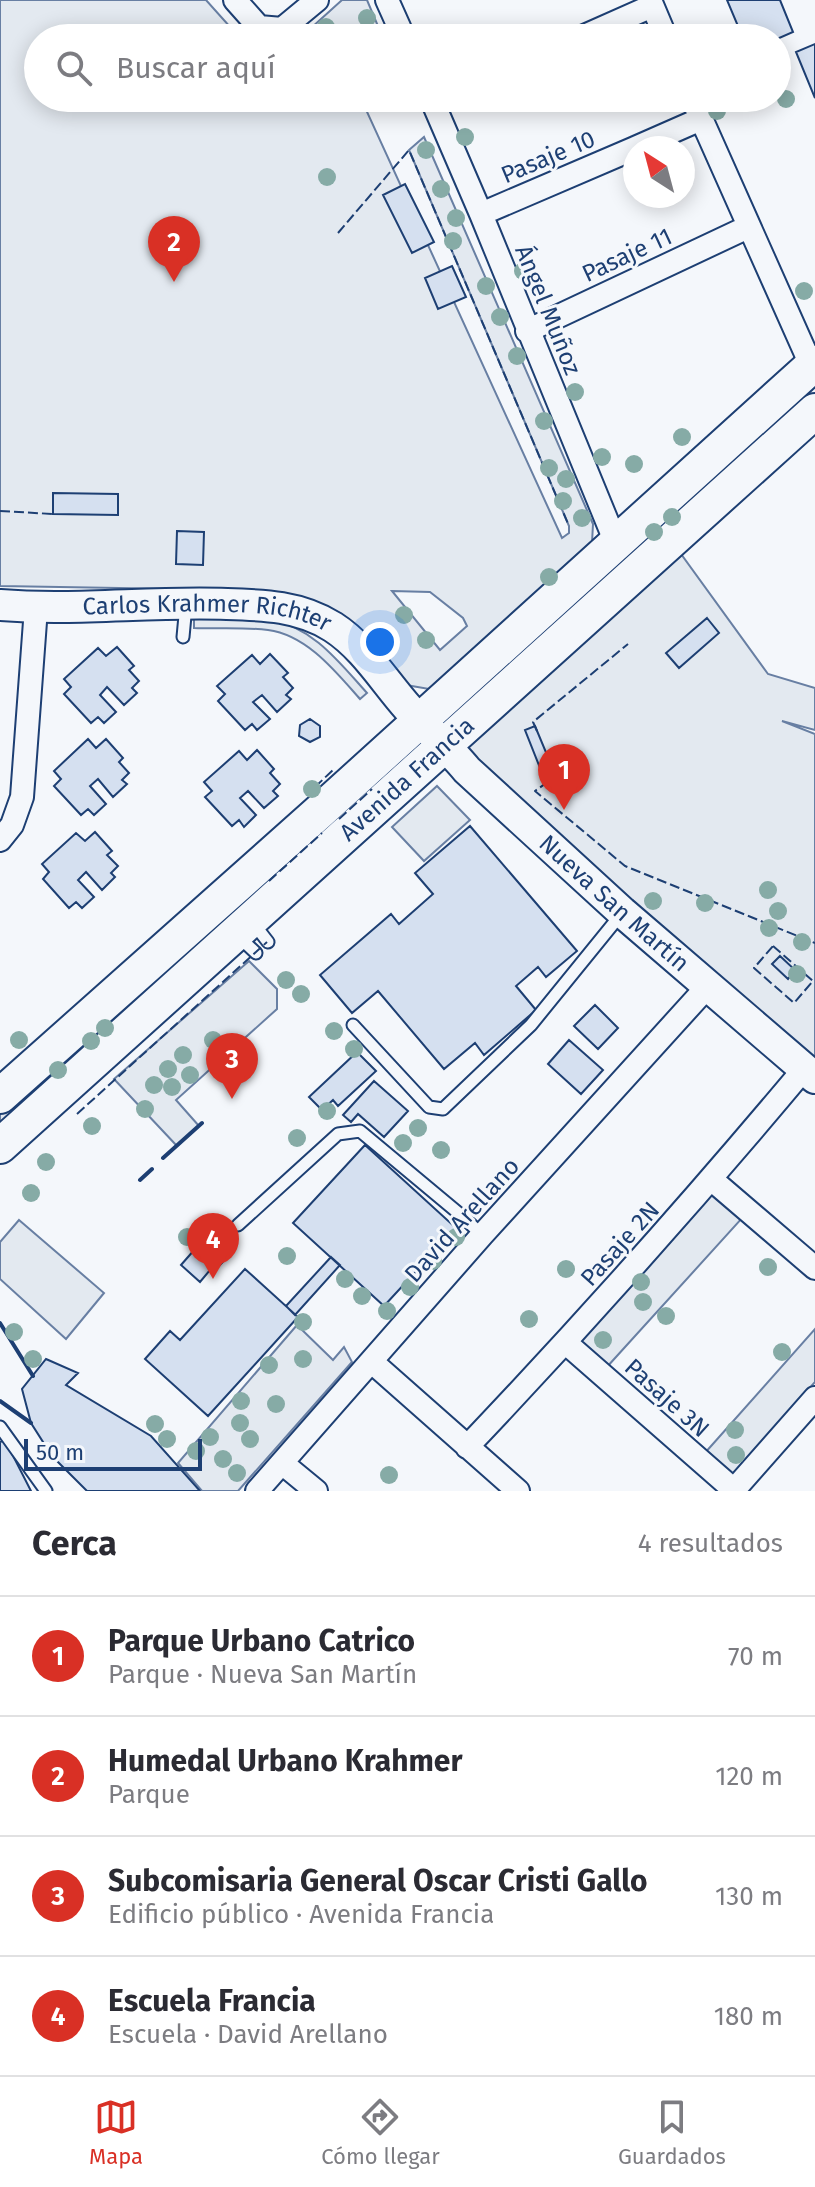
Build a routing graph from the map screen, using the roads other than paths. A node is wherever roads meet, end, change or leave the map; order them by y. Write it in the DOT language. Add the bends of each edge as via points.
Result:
graph roads {
  1 [pos="235,0"];
  2 [pos="317,0"];
  3 [pos="387,0"];
  4 [pos="651,3"];
  5 [pos="256,24"];
  6 [pos="288,24"];
  7 [pos="398,24"];
  8 [pos="608,24"];
  9 [pos="660,24"];
  10 [pos="440,112"];
  11 [pos="698,112"];
  12 [pos="701,119"];
  13 [pos="662,136"];
  14 [pos="623,153"];
  15 [pos="481,214"];
  16 [pos="748,227"];
  17 [pos="527,331"];
  18 [pos="813,368"];
  19 [pos="815,411"];
  20 [pos="616,543"];
  21 [pos="186,602"];
  22 [pos="0,605"];
  23 [pos="36,608"];
  24 [pos="183,637"];
  25 [pos="420,721"];
  26 [pos="446,745"];
  27 [pos="0,840"];
  28 [pos="622,912"];
  29 [pos="177,937"];
  30 [pos="204,962"];
  31 [pos="708,986"];
  32 [pos="353,1025"];
  33 [pos="809,1074"];
  34 [pos="0,1096"];
  35 [pos="0,1146"];
  36 [pos="711,1179"];
  37 [pos="238,1225"];
  38 [pos="482,1235"];
  39 [pos="815,1268"];
  40 [pos="566,1343"];
  41 [pos="372,1362"];
  42 [pos="815,1398"];
  43 [pos="0,1427"];
  44 [pos="467,1447"];
  45 [pos="282,1463"];
  46 [pos="734,1490"];
  47 [pos="46,1491"];
  48 [pos="257,1491"];
  49 [pos="316,1491"];
  50 [pos="518,1491"];
  1 -- 5 [label="street"];
  2 -- 6 [label="street"];
  3 -- 7 [label="street"];
  4 -- 8 [label="street"];
  4 -- 9 [label="street"];
  10 -- 15 [label="street, Ángel Muñoz"];
  11 -- 12 [label="street"];
  12 -- 13 [label="street, Pasaje 10"];
  12 -- 16 [label="street"];
  14 -- 15 [label="street, Pasaje 10"];
  15 -- 17 [label="street, Ángel Muñoz"];
  16 -- 17 [label="street, Pasaje 11"];
  16 -- 18 [label="street"];
  17 -- 20 [label="street, Ángel Muñoz"];
  18 -- 20 [label="main road, Avenida Francia"];
  19 -- 26 [label="main road, Avenida Francia"];
  20 -- 25 [label="main road, Avenida Francia"];
  21 -- 23 [label="street, Carlos Krahmer Richter"];
  21 -- 24 [label="lane"];
  21 -- 25 [label="street, Carlos Krahmer Richter" via="273,606 316,618 358,647"];
  22 -- 23 [label="street, Carlos Krahmer Richter"];
  23 -- 27 [label="street" via="22,797"];
  25 -- 26 [label="street, Nueva San Martín"];
  25 -- 29 [label="main road, Avenida Francia"];
  26 -- 28 [label="street, Nueva San Martín"];
  26 -- 30 [label="main road, Avenida Francia" via="253,937"];
  28 -- 31 [label="street, Nueva San Martín"];
  28 -- 32 [label="lane" via="531,1025 443,1109 429,1107"];
  29 -- 30 [label="main road"];
  29 -- 34 [label="main road, Avenida Francia"];
  30 -- 35 [label="main road, Avenida Francia"];
  31 -- 33 [label="street, Nueva San Martín"];
  31 -- 38 [label="street, David Arellano"];
  33 -- 36 [label="street, Pasaje 2N"];
  36 -- 39 [label="street"];
  36 -- 40 [label="street, Pasaje 2N"];
  37 -- 38 [label="lane" via="338,1134 360,1131"];
  38 -- 41 [label="street, David Arellano"];
  40 -- 44 [label="street, Pasaje 2N"];
  40 -- 46 [label="street, Pasaje 3N"];
  41 -- 44 [label="street"];
  41 -- 45 [label="street, David Arellano"];
  42 -- 46 [label="street"];
  43 -- 47 [label="lane"];
  44 -- 50 [label="street"];
  45 -- 48 [label="street, David Arellano"];
  45 -- 49 [label="street"];
}
